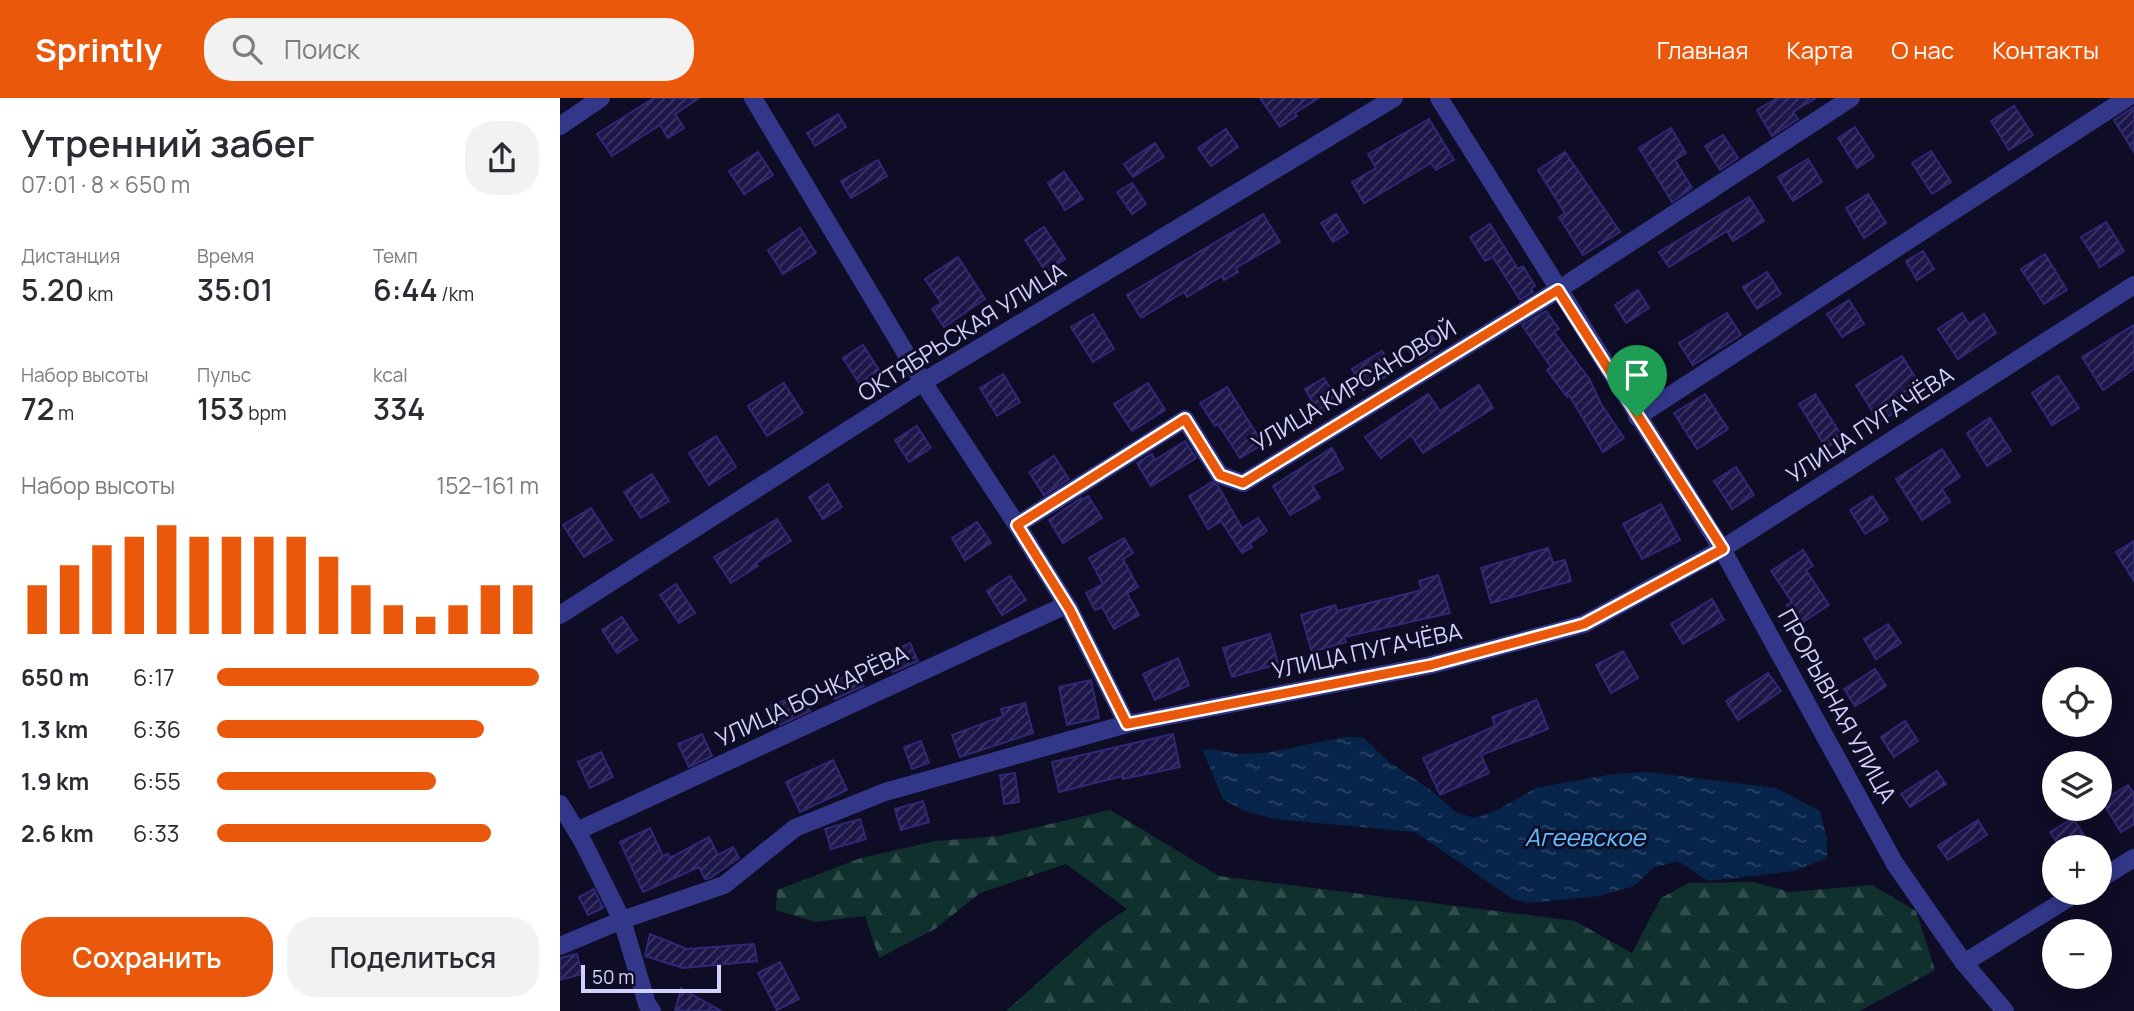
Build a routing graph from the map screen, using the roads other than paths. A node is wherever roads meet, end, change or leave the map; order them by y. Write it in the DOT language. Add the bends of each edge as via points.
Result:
graph roads {
  1 [pos="601,98"];
  2 [pos="753,98"];
  3 [pos="1394,98"];
  4 [pos="1439,98"];
  5 [pos="1851,98"];
  6 [pos="2127,98"];
  7 [pos="560,126"];
  8 [pos="2134,285"];
  9 [pos="1558,290"];
  10 [pos="923,382"];
  11 [pos="1637,417"];
  12 [pos="1017,525"];
  13 [pos="1723,549"];
  14 [pos="1066,606"];
  15 [pos="560,615"];
  16 [pos="1127,724"];
  17 [pos="560,804"];
  18 [pos="577,831"];
  19 [pos="2134,858"];
  20 [pos="2112,872"];
  21 [pos="2057,905"];
  22 [pos="622,920"];
  23 [pos="560,946"];
  24 [pos="1964,963"];
  25 [pos="652,1011"];
  26 [pos="2006,1011"];
  1 -- 7 [label="street"];
  2 -- 10 [label="street"];
  3 -- 10 [label="street, ОКТЯБРЬСКАЯ УЛИЦА"];
  4 -- 9 [label="street, ПРОРЫВНАЯ УЛИЦА"];
  5 -- 9 [label="street"];
  6 -- 11 [label="street"];
  8 -- 13 [label="street, УЛИЦА ПУГАЧЁВА"];
  9 -- 11 [label="street, ПРОРЫВНАЯ УЛИЦА"];
  9 -- 12 [label="street, УЛИЦА КИРСАНОВОЙ" via="1243,483 1220,475 1185,419"];
  10 -- 12 [label="street"];
  10 -- 15 [label="street, ОКТЯБРЬСКАЯ УЛИЦА"];
  11 -- 13 [label="street, ПРОРЫВНАЯ УЛИЦА"];
  12 -- 14 [label="street"];
  13 -- 16 [label="street, УЛИЦА ПУГАЧЁВА" via="1584,624 1431,665"];
  13 -- 24 [label="street, ПРОРЫВНАЯ УЛИЦА" via="1895,864"];
  14 -- 16 [label="street"];
  14 -- 18 [label="street, УЛИЦА БОЧКАРЁВА"];
  16 -- 22 [label="street, УЛИЦА ПУГАЧЁВА" via="885,792 794,828 724,885"];
  17 -- 18 [label="street"];
  18 -- 22 [label="street"];
  19 -- 20 [label="street"];
  21 -- 24 [label="street"];
  22 -- 23 [label="street, УЛИЦА ПУГАЧЁВА"];
  22 -- 25 [label="street"];
  24 -- 26 [label="street, ПРОРЫВНАЯ УЛИЦА"];
}
